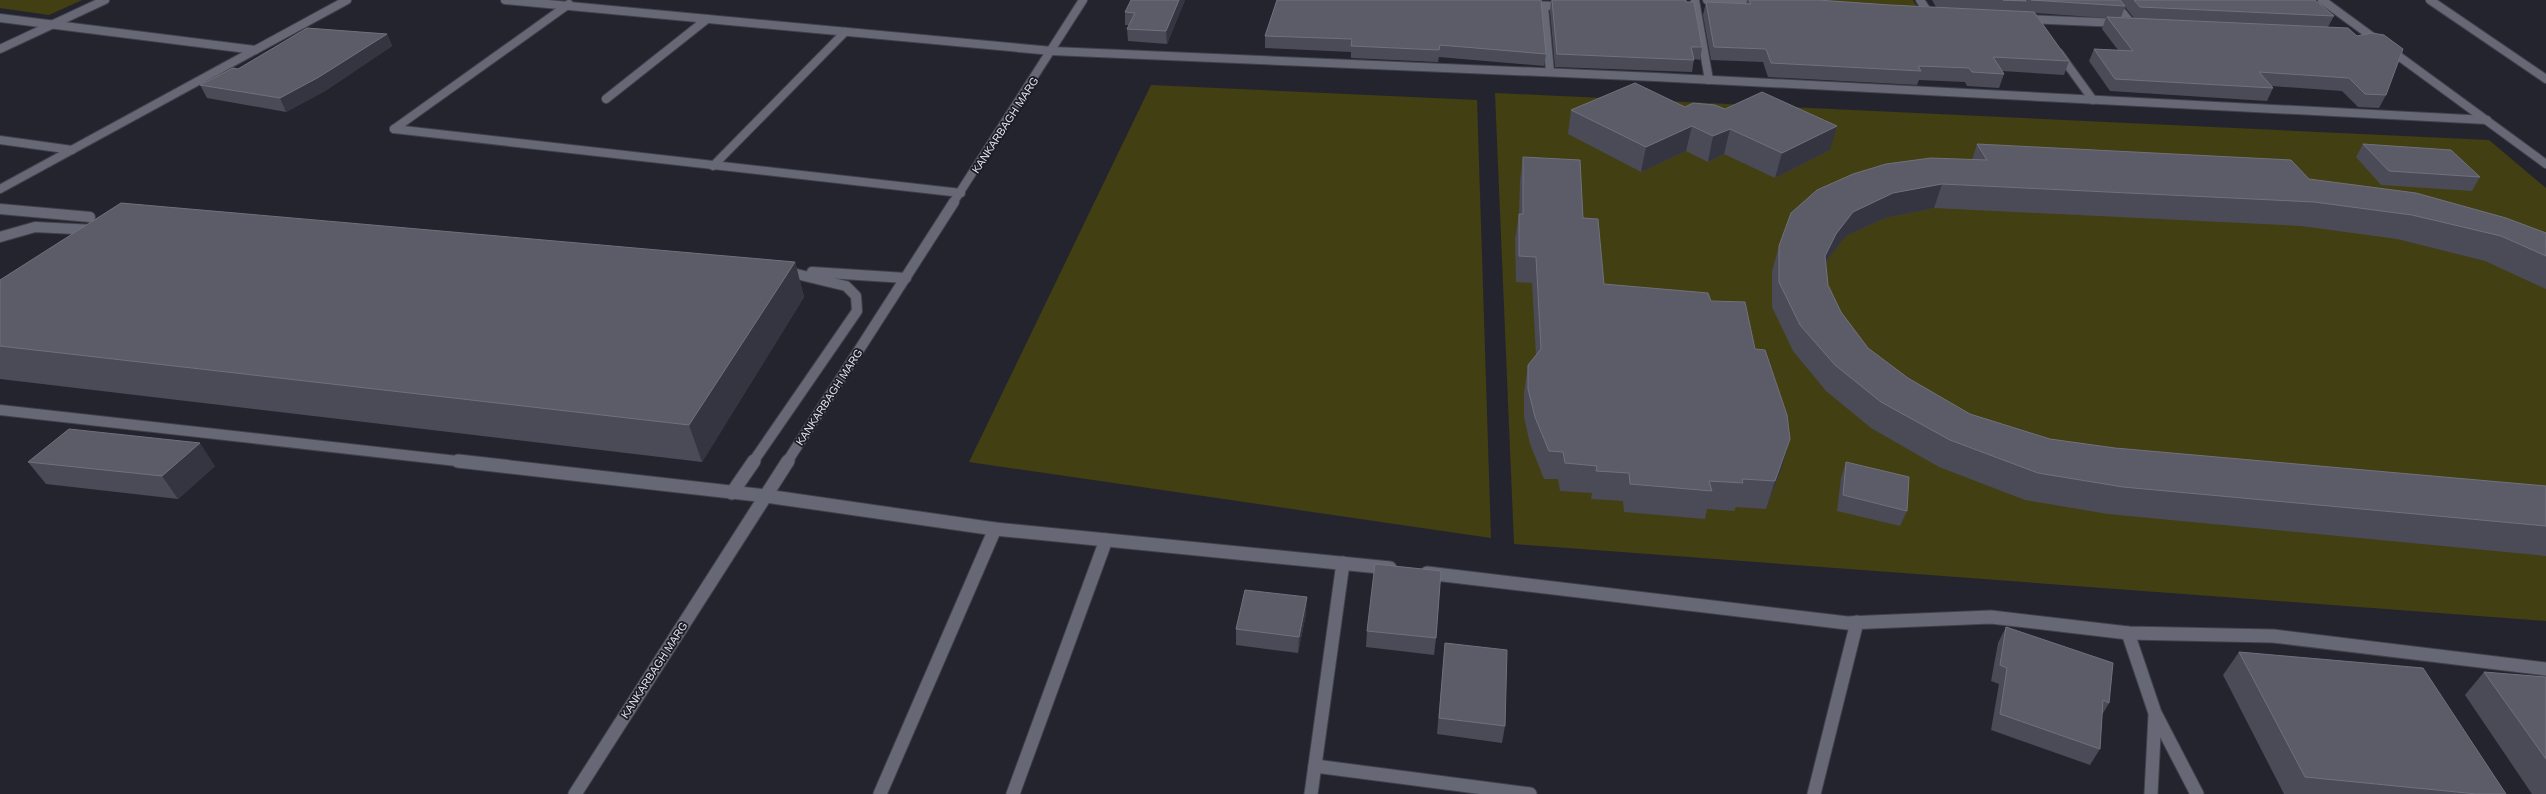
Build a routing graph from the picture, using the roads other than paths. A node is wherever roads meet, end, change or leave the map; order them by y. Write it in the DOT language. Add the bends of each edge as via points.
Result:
graph roads {
  1 [pos="105,0"];
  2 [pos="347,0"];
  3 [pos="505,0"];
  4 [pos="575,0"];
  5 [pos="1083,0"];
  6 [pos="1559,0"];
  7 [pos="1695,0"];
  8 [pos="1707,0"];
  9 [pos="1920,0"];
  10 [pos="2112,0"];
  11 [pos="2322,0"];
  12 [pos="2430,0"];
  13 [pos="1770,3"];
  14 [pos="1520,4"];
  15 [pos="567,6"];
  16 [pos="1544,6"];
  17 [pos="1928,12"];
  18 [pos="0,18"];
  19 [pos="707,19"];
  20 [pos="2019,19"];
  21 [pos="52,24"];
  22 [pos="845,32"];
  23 [pos="2356,35"];
  24 [pos="2372,36"];
  25 [pos="2052,44"];
  26 [pos="0,49"];
  27 [pos="255,50"];
  28 [pos="1052,51"];
  29 [pos="1550,72"];
  30 [pos="2546,79"];
  31 [pos="1709,80"];
  32 [pos="606,99"];
  33 [pos="2093,100"];
  34 [pos="2487,120"];
  35 [pos="0,140"];
  36 [pos="72,150"];
  37 [pos="2546,164"];
  38 [pos="713,166"];
  39 [pos="0,189"];
  40 [pos="961,193"];
  41 [pos="0,209"];
  42 [pos="72,228"];
  43 [pos="108,231"];
  44 [pos="0,237"];
  45 [pos="772,269"];
  46 [pos="788,271"];
  47 [pos="906,278"];
  48 [pos="0,410"];
  49 [pos="732,493"];
  50 [pos="766,496"];
  51 [pos="995,529"];
  52 [pos="1106,540"];
  53 [pos="1343,563"];
  54 [pos="1857,622"];
  55 [pos="2128,633"];
  56 [pos="2546,668"];
  57 [pos="2155,713"];
  58 [pos="1314,766"];
  59 [pos="575,794"];
  60 [pos="880,794"];
  61 [pos="1013,794"];
  62 [pos="1311,794"];
  63 [pos="1530,794"];
  64 [pos="1814,794"];
  65 [pos="2151,794"];
  66 [pos="2197,794"];
  1 -- 21 [label="street"];
  2 -- 27 [label="street"];
  3 -- 15 [label="street"];
  4 -- 15 [label="street"];
  5 -- 28 [label="street, KANKARBAGH MARG"];
  6 -- 16 [label="street" via="1559,6"];
  7 -- 31 [label="street"];
  8 -- 13 [label="street"];
  9 -- 17 [label="street"];
  10 -- 20 [label="street" via="2134,23 2036,23"];
  11 -- 24 [label="street"];
  12 -- 30 [label="street"];
  14 -- 16 [label="street"];
  15 -- 19 [label="street"];
  15 -- 38 [label="street" via="394,129"];
  16 -- 29 [label="street"];
  18 -- 21 [label="street"];
  19 -- 22 [label="street"];
  19 -- 32 [label="street"];
  21 -- 26 [label="street"];
  21 -- 27 [label="street"];
  22 -- 28 [label="street"];
  22 -- 38 [label="street"];
  23 -- 24 [label="street"];
  24 -- 34 [label="street"];
  25 -- 33 [label="street"];
  27 -- 36 [label="street"];
  28 -- 29 [label="street"];
  28 -- 40 [label="street, KANKARBAGH MARG"];
  29 -- 31 [label="street"];
  31 -- 33 [label="street"];
  33 -- 34 [label="street"];
  34 -- 37 [label="street"];
  35 -- 36 [label="street"];
  36 -- 39 [label="street"];
  38 -- 40 [label="street"];
  40 -- 47 [label="street, KANKARBAGH MARG"];
  41 -- 42 [label="street" via="94,217"];
  42 -- 43 [label="street"];
  42 -- 44 [label="street" via="40,225"];
  45 -- 46 [label="street"];
  46 -- 47 [label="street"];
  46 -- 49 [label="street" via="854,290 858,298 857,311"];
  47 -- 50 [label="street, KANKARBAGH MARG"];
  48 -- 49 [label="street"];
  49 -- 50 [label="street"];
  50 -- 51 [label="street"];
  50 -- 59 [label="street, KANKARBAGH MARG"];
  51 -- 52 [label="street"];
  51 -- 60 [label="street"];
  52 -- 53 [label="street"];
  52 -- 61 [label="street"];
  53 -- 54 [label="street" via="1839,622"];
  53 -- 58 [label="street"];
  54 -- 55 [label="street" via="1991,617"];
  54 -- 64 [label="street"];
  55 -- 56 [label="street" via="2273,636"];
  55 -- 57 [label="street"];
  57 -- 65 [label="street"];
  57 -- 66 [label="street"];
  58 -- 62 [label="street"];
  58 -- 63 [label="street"];
}
